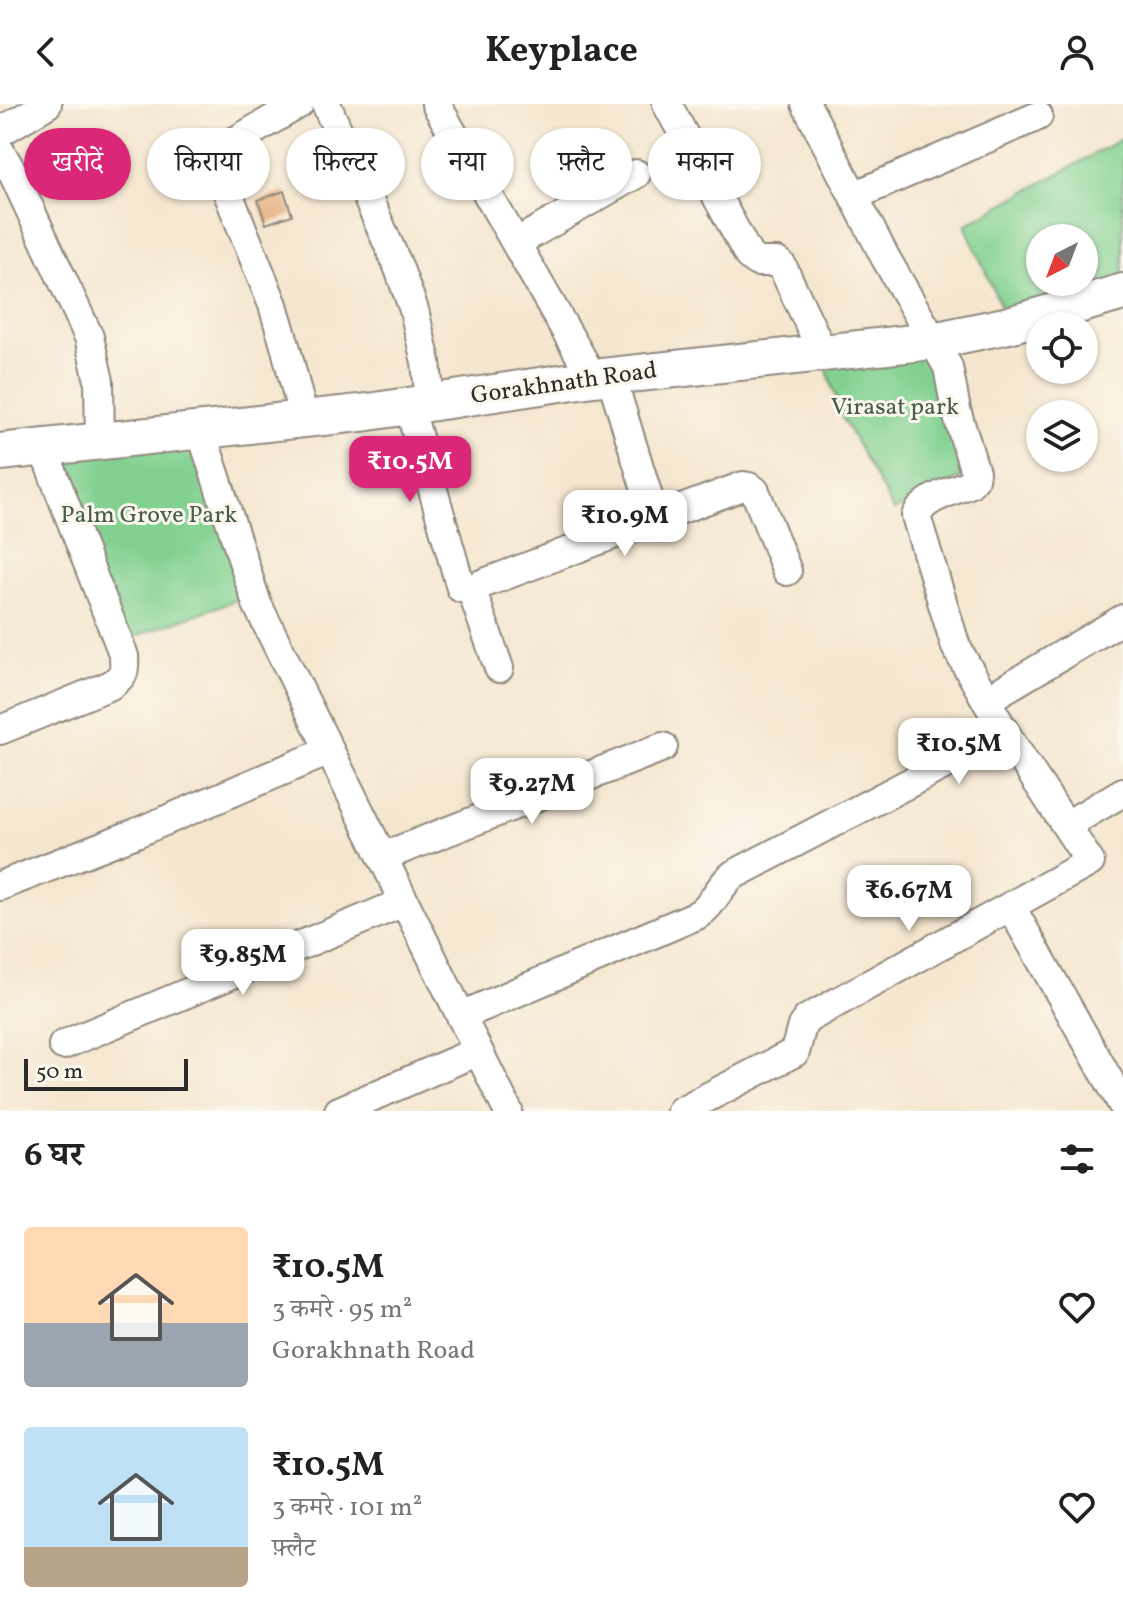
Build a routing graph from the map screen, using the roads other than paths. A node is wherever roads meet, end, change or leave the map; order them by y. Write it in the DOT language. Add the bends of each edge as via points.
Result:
graph roads {
  1 [pos="47,104"];
  2 [pos="299,104"];
  3 [pos="326,104"];
  4 [pos="436,104"];
  5 [pos="667,104"];
  6 [pos="806,104"];
  7 [pos="1041,108"];
  8 [pos="0,132"];
  9 [pos="0,151"];
  10 [pos="636,174"];
  11 [pos="854,196"];
  12 [pos="516,243"];
  13 [pos="1123,292"];
  14 [pos="932,341"];
  15 [pos="823,353"];
  16 [pos="602,377"];
  17 [pos="420,405"];
  18 [pos="304,420"];
  19 [pos="201,431"];
  20 [pos="100,442"];
  21 [pos="43,448"];
  22 [pos="0,452"];
  23 [pos="655,519"];
  24 [pos="787,571"];
  25 [pos="461,588"];
  26 [pos="1120,627"];
  27 [pos="499,668"];
  28 [pos="986,700"];
  29 [pos="0,730"];
  30 [pos="1005,733"];
  31 [pos="663,747"];
  32 [pos="329,751"];
  33 [pos="1123,792"];
  34 [pos="1067,825"];
  35 [pos="382,857"];
  36 [pos="0,886"];
  37 [pos="404,902"];
  38 [pos="1011,907"];
  39 [pos="461,1016"];
  40 [pos="63,1045"];
  41 [pos="478,1051"];
  42 [pos="1123,1105"];
  43 [pos="339,1111"];
  44 [pos="508,1111"];
  45 [pos="681,1111"];
  1 -- 8 [label="street"];
  2 -- 18 [label="street" via="220,150 215,161 273,305"];
  3 -- 17 [label="street" via="414,310 426,362"];
  4 -- 12 [label="street"];
  5 -- 15 [label="street" via="749,256 782,266"];
  6 -- 11 [label="street"];
  7 -- 11 [label="street"];
  9 -- 20 [label="street" via="89,337 99,381"];
  10 -- 12 [label="street"];
  11 -- 14 [label="street"];
  12 -- 16 [label="street"];
  13 -- 14 [label="main road, Gorakhnath Road"];
  14 -- 15 [label="main road, Gorakhnath Road"];
  14 -- 28 [label="street" via="948,367 975,472 969,484 927,502 916,516 956,647"];
  15 -- 16 [label="main road, Gorakhnath Road"];
  16 -- 17 [label="main road, Gorakhnath Road"];
  16 -- 23 [label="street"];
  17 -- 18 [label="main road, Gorakhnath Road"];
  17 -- 25 [label="street"];
  18 -- 19 [label="main road, Gorakhnath Road"];
  19 -- 20 [label="main road, Gorakhnath Road"];
  19 -- 32 [label="street" via="257,604"];
  20 -- 21 [label="main road, Gorakhnath Road"];
  21 -- 22 [label="main road, Gorakhnath Road"];
  21 -- 29 [label="street" via="125,667 111,685"];
  23 -- 24 [label="street" via="749,487"];
  23 -- 27 [label="street" via="474,589"];
  26 -- 28 [label="street"];
  28 -- 30 [label="street"];
  30 -- 34 [label="street"];
  30 -- 39 [label="street" via="733,875 697,915"];
  31 -- 35 [label="street"];
  32 -- 35 [label="street"];
  32 -- 36 [label="street"];
  33 -- 34 [label="street"];
  34 -- 38 [label="street" via="1090,862"];
  35 -- 37 [label="street"];
  37 -- 39 [label="street"];
  37 -- 40 [label="street"];
  38 -- 42 [label="street"];
  38 -- 45 [label="street" via="807,1019 795,1052"];
  39 -- 41 [label="street"];
  41 -- 43 [label="street"];
  41 -- 44 [label="street"];
}
